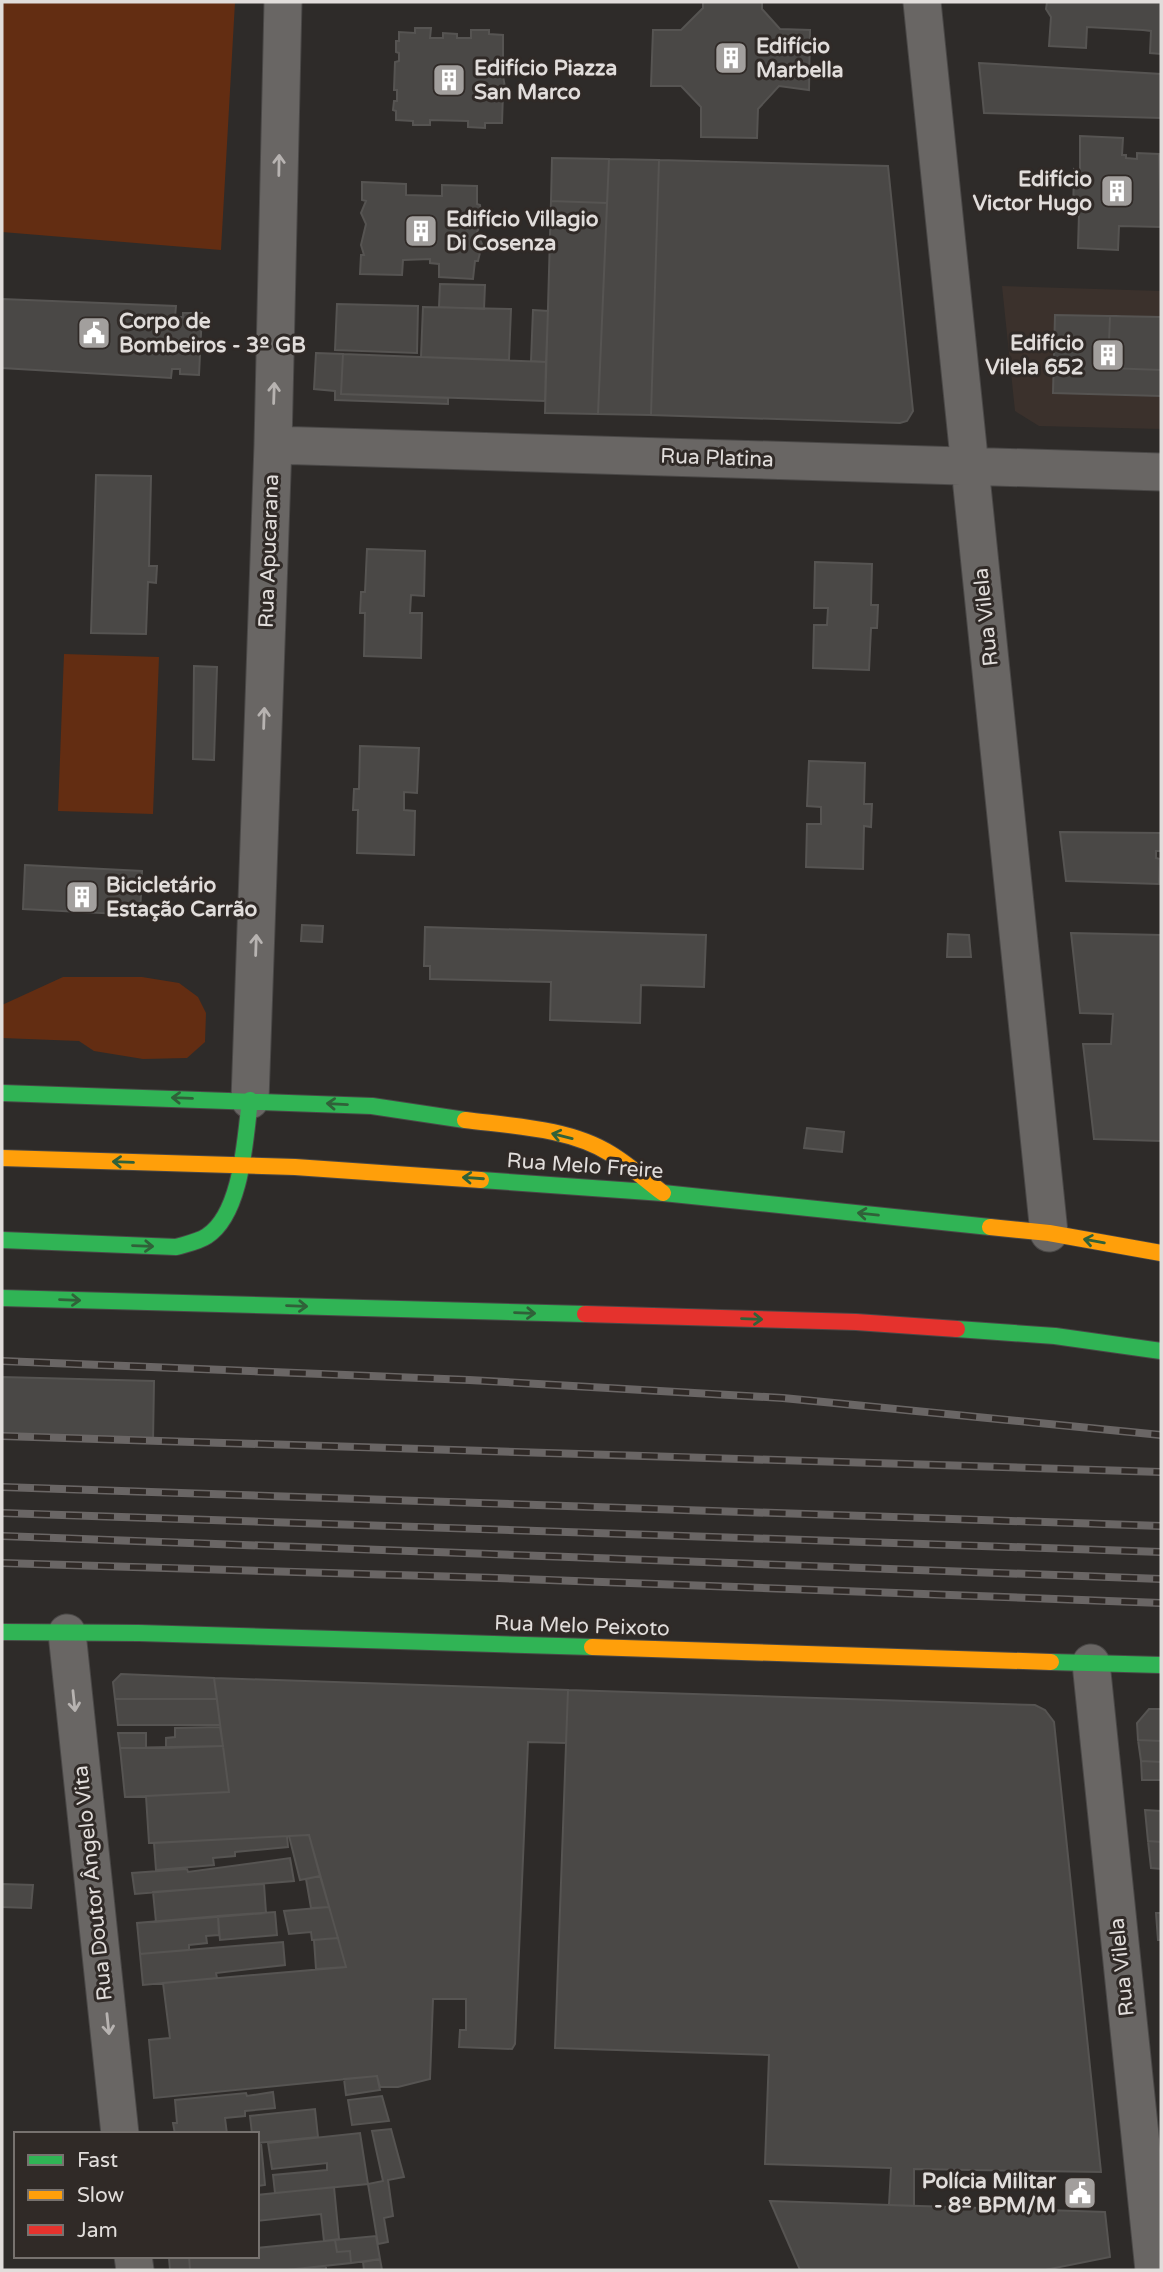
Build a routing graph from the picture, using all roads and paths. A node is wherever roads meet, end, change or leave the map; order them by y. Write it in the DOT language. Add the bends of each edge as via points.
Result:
graph roads {
  1 [pos="284,2"];
  2 [pos="922,2"];
  3 [pos="273,445"];
  4 [pos="971,466"];
  5 [pos="1161,472"];
  6 [pos="2,1093"];
  7 [pos="250,1100"];
  8 [pos="2,1158"];
  9 [pos="240,1166"];
  10 [pos="663,1193"];
  11 [pos="1049,1233"];
  12 [pos="2,1240"];
  13 [pos="1161,1253"];
  14 [pos="2,1298"];
  15 [pos="1161,1351"];
  16 [pos="2,1632"];
  17 [pos="67,1633"];
  18 [pos="1091,1663"];
  19 [pos="1161,1665"];
  20 [pos="120,2132"];
  21 [pos="1154,2270"];
  3 -- 1 [label="street, Rua Apucarana, one-way"];
  2 -- 4 [label="street, Rua Vilela"];
  3 -- 4 [label="street, Rua Platina"];
  7 -- 3 [label="street, Rua Apucarana, one-way"];
  4 -- 5 [label="street, Rua Platina"];
  4 -- 11 [label="street, Rua Vilela"];
  7 -- 6 [label="main road, one-way"];
  7 -- 9 [label="main road"];
  10 -- 7 [label="main road, one-way" via="610,1153 544,1131 372,1106"];
  9 -- 8 [label="main road, Rua Melo Freire, one-way"];
  10 -- 9 [label="main road, Rua Melo Freire, one-way" via="370,1170"];
  12 -- 9 [label="main road, one-way" via="176,1247 193,1243 212,1231 223,1216"];
  11 -- 10 [label="main road, Rua Melo Freire, one-way"];
  13 -- 11 [label="main road, Rua Melo Freire, one-way"];
  14 -- 15 [label="main road, one-way" via="856,1322 1055,1336"];
  16 -- 17 [label="main road, Rua Melo Peixoto"];
  17 -- 18 [label="main road, Rua Melo Peixoto"];
  17 -- 20 [label="street, Rua Doutor Ângelo Vita, one-way"];
  18 -- 19 [label="main road, Rua Melo Peixoto"];
  18 -- 21 [label="street, Rua Vilela"];
}
